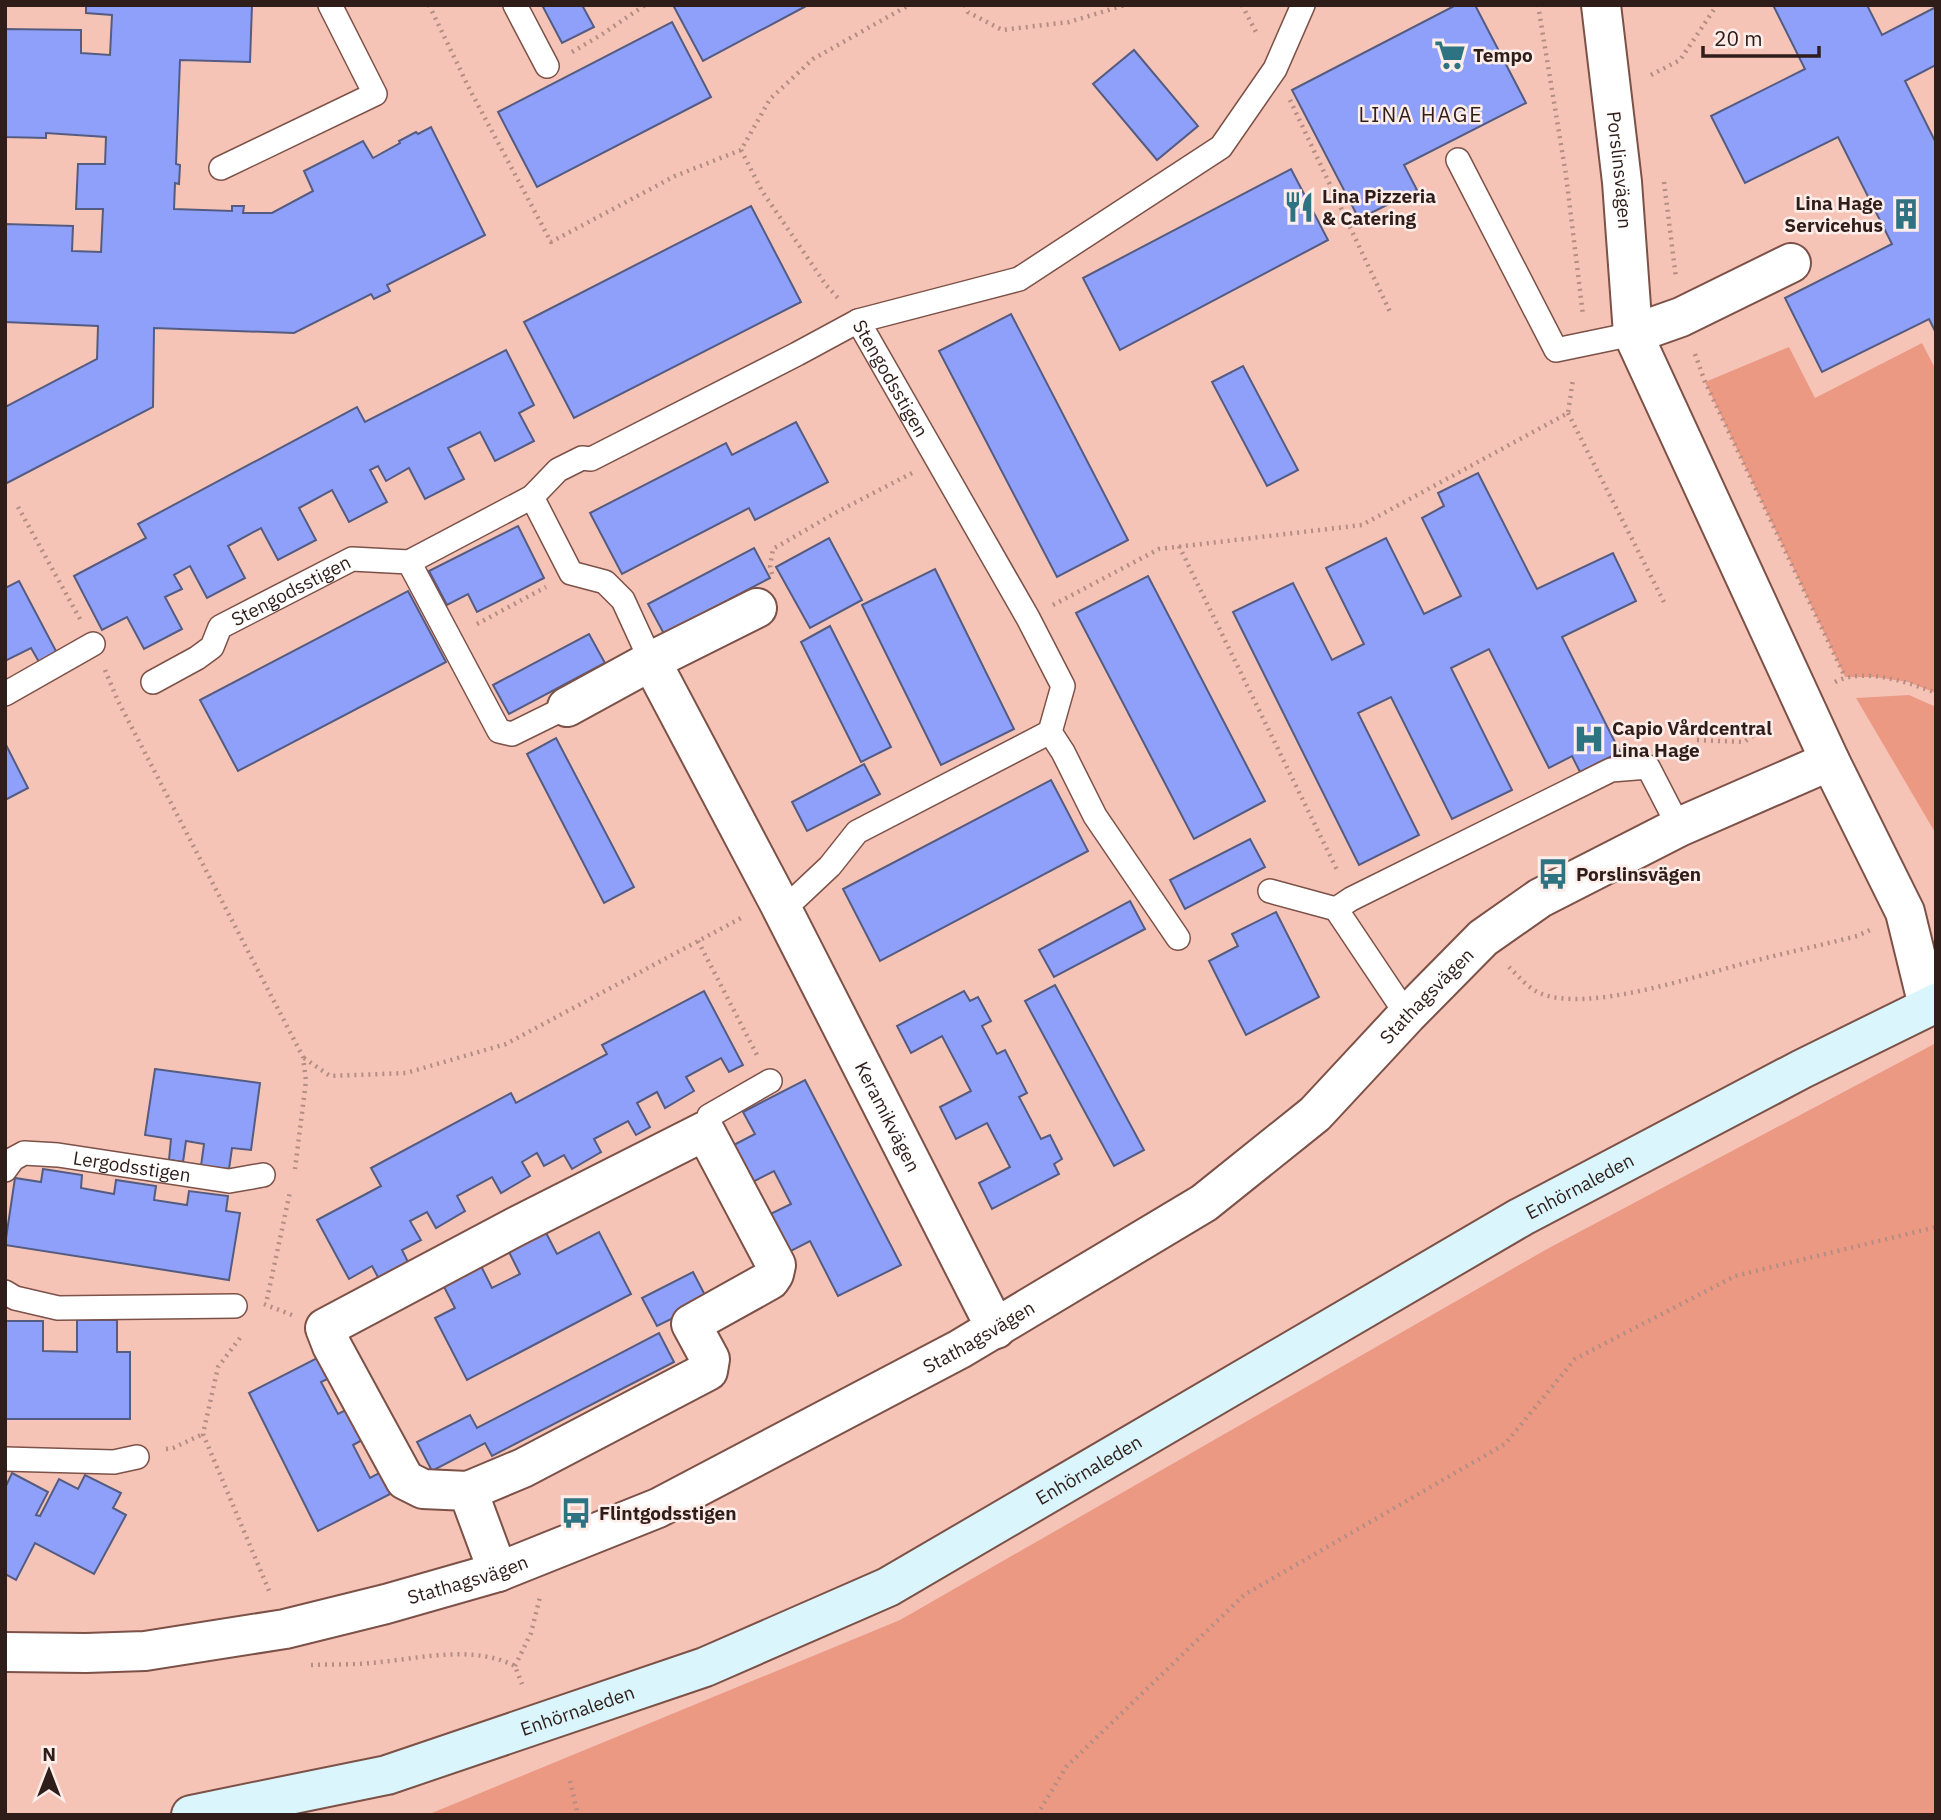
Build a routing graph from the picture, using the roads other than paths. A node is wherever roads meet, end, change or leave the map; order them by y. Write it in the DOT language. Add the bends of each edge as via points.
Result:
graph roads {
  1 [pos="330,5"];
  2 [pos="514,5"];
  3 [pos="1303,5"];
  4 [pos="1601,5"];
  5 [pos="547,66"];
  6 [pos="1458,160"];
  7 [pos="221,168"];
  8 [pos="1791,263"];
  9 [pos="858,321"];
  10 [pos="1633,334"];
  11 [pos="532,497"];
  12 [pos="409,562"];
  13 [pos="757,608"];
  14 [pos="93,645"];
  15 [pos="651,661"];
  16 [pos="153,682"];
  17 [pos="5,694"];
  18 [pos="567,707"];
  19 [pos="1050,732"];
  20 [pos="1830,761"];
  21 [pos="1679,827"];
  22 [pos="1270,891"];
  23 [pos="779,903"];
  24 [pos="1344,904"];
  25 [pos="1178,938"];
  26 [pos="1932,1005"];
  27 [pos="1407,1015"];
  28 [pos="770,1081"];
  29 [pos="705,1131"];
  30 [pos="5,1170"];
  31 [pos="263,1175"];
  32 [pos="5,1292"];
  33 [pos="235,1306"];
  34 [pos="996,1329"];
  35 [pos="137,1457"];
  36 [pos="5,1459"];
  37 [pos="468,1491"];
  38 [pos="498,1572"];
  39 [pos="5,1652"];
  40 [pos="191,1815"];
  1 -- 7 [label="lane" via="375,94"];
  2 -- 5 [label="lane"];
  3 -- 9 [label="lane" via="1275,69 1221,147 1019,279"];
  4 -- 10 [label="street, Porslinsvägen" via="1622,182"];
  6 -- 10 [label="lane" via="1556,349"];
  8 -- 10 [label="street" via="1681,317"];
  9 -- 11 [label="lane, Stengodsstigen" via="591,459 582,458 558,470"];
  9 -- 19 [label="lane, Stengodsstigen" via="1063,686"];
  10 -- 20 [label="street, Porslinsvägen"];
  11 -- 12 [label="lane, Stengodsstigen"];
  11 -- 15 [label="lane" via="572,573 605,582 623,600"];
  12 -- 16 [label="lane, Stengodsstigen" via="352,559 220,627 212,647"];
  12 -- 18 [label="lane" via="499,731 512,734"];
  13 -- 15 [label="street"];
  14 -- 17 [label="lane"];
  15 -- 18 [label="street"];
  15 -- 23 [label="street"];
  19 -- 23 [label="lane" via="857,832 796,898"];
  19 -- 25 [label="lane" via="1095,816"];
  20 -- 21 [label="street, Stathagsvägen"];
  20 -- 26 [label="street, Porslinsvägen" via="1905,912"];
  21 -- 24 [label="lane" via="1648,767 1611,770"];
  21 -- 27 [label="street, Stathagsvägen" via="1540,898 1483,938"];
  22 -- 24 [label="lane"];
  23 -- 34 [label="street, Keramikvägen"];
  24 -- 27 [label="lane"];
  26 -- 40 [label="street, Enhörnaleden" via="1521,1217 888,1587 705,1667 387,1775"];
  27 -- 34 [label="street, Stathagsvägen" via="1315,1114 1204,1203"];
  28 -- 29 [label="lane" via="709,1116"];
  29 -- 37 [label="street" via="776,1265 774,1274 691,1324 710,1359 708,1371 523,1468"];
  29 -- 37 [label="street" via="325,1328 405,1480 423,1489"];
  30 -- 31 [label="lane, Lergodsstigen" via="24,1153 229,1181"];
  32 -- 33 [label="lane" via="58,1308"];
  34 -- 38 [label="street, Stathagsvägen" via="659,1508"];
  35 -- 36 [label="lane" via="114,1462"];
  37 -- 38 [label="street"];
  38 -- 39 [label="street, Stathagsvägen" via="285,1629 145,1651"];
}
